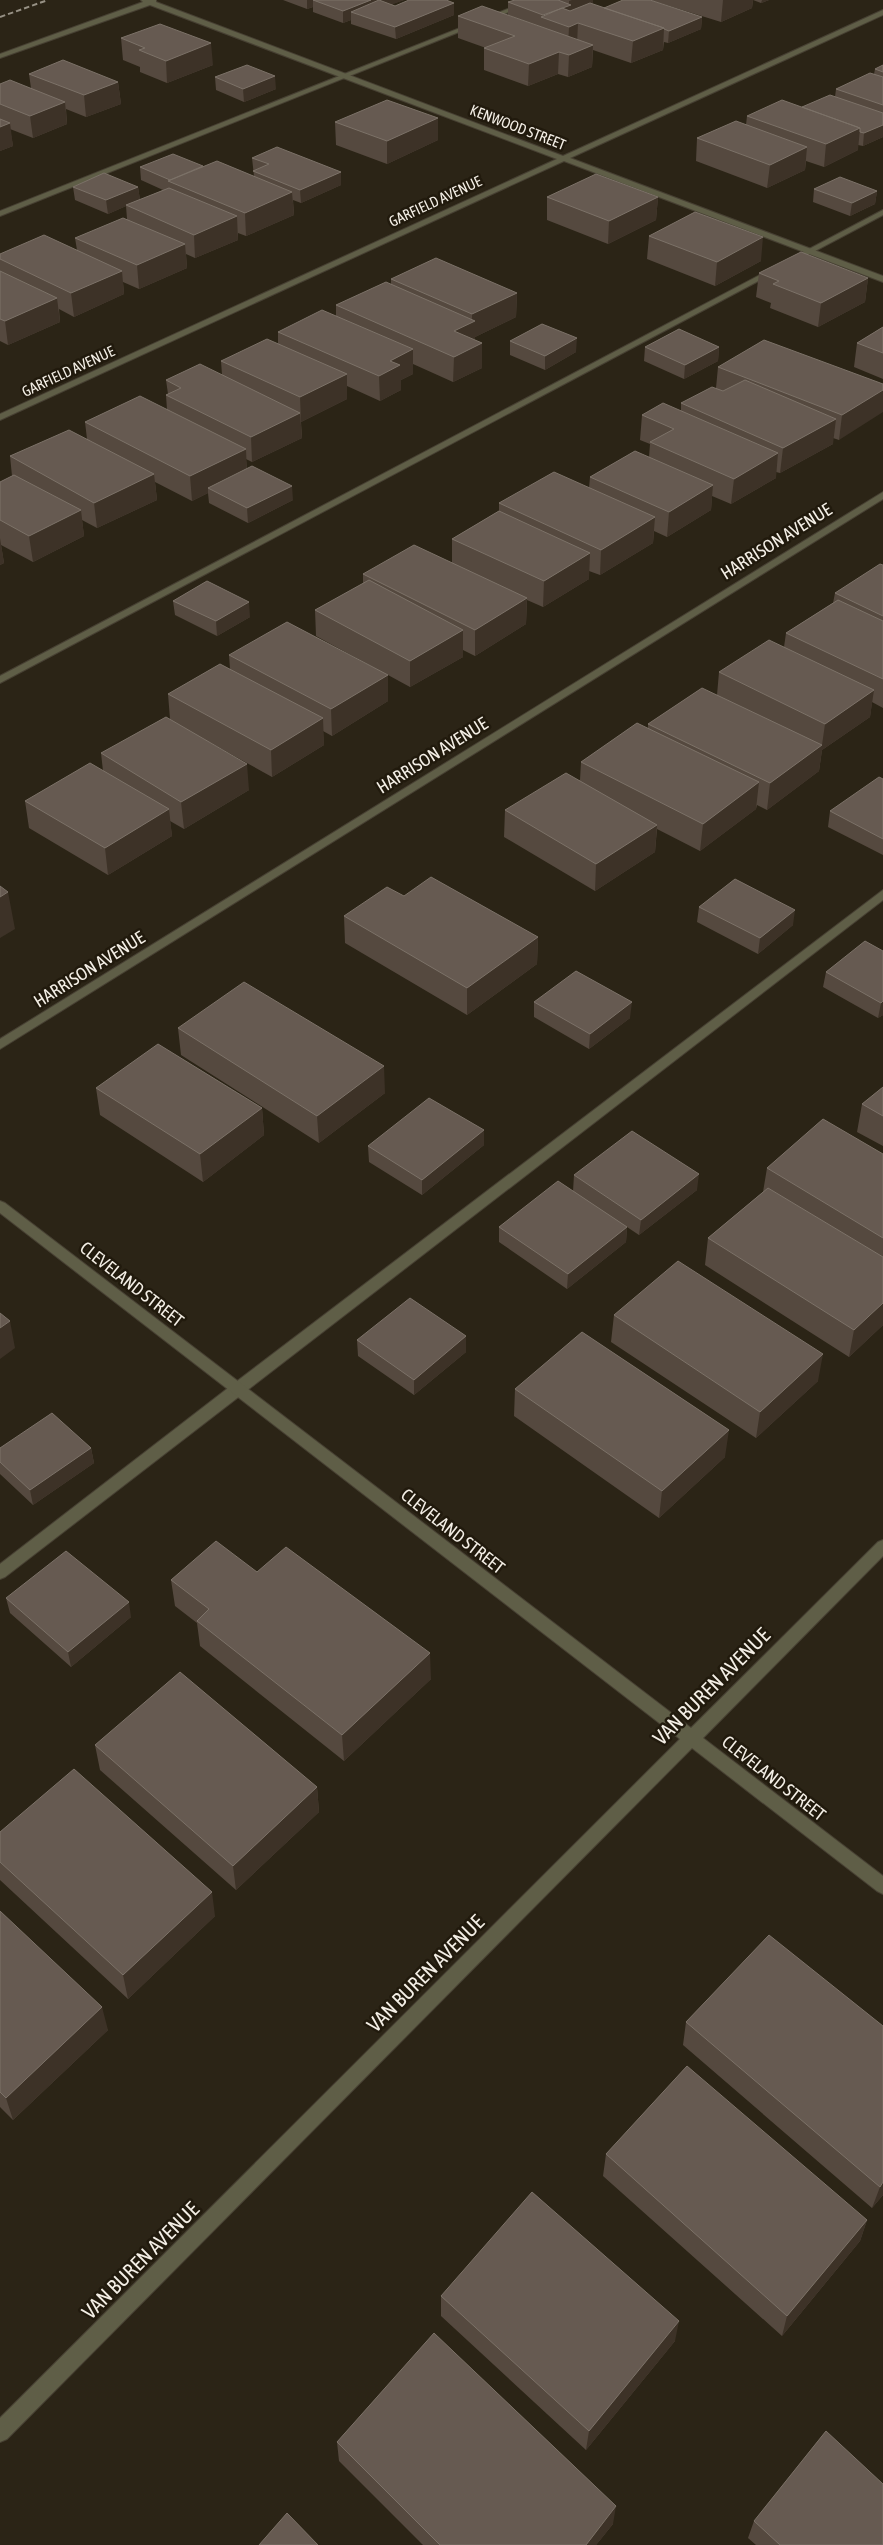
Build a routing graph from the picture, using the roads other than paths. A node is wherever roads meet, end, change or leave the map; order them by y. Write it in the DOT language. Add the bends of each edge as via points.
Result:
graph roads {
  1 [pos="536,0"];
  2 [pos="150,1"];
  3 [pos="883,12"];
  4 [pos="0,56"];
  5 [pos="345,76"];
  6 [pos="562,158"];
  7 [pos="883,212"];
  8 [pos="0,214"];
  9 [pos="809,251"];
  10 [pos="883,279"];
  11 [pos="0,417"];
  12 [pos="883,495"];
  13 [pos="0,680"];
  14 [pos="883,894"];
  15 [pos="0,1045"];
  16 [pos="0,1206"];
  17 [pos="237,1388"];
  18 [pos="883,1546"];
  19 [pos="0,1573"];
  20 [pos="691,1738"];
  21 [pos="883,1886"];
  22 [pos="0,2432"];
  1 -- 5 [label="street"];
  2 -- 4 [label="street"];
  2 -- 5 [label="street, KENWOOD STREET"];
  3 -- 6 [label="street, GARFIELD AVENUE"];
  5 -- 6 [label="street, KENWOOD STREET"];
  5 -- 8 [label="street"];
  6 -- 9 [label="street, KENWOOD STREET"];
  6 -- 11 [label="street, GARFIELD AVENUE"];
  7 -- 9 [label="street"];
  9 -- 10 [label="street, KENWOOD STREET"];
  9 -- 13 [label="street"];
  12 -- 15 [label="street, HARRISON AVENUE"];
  14 -- 17 [label="street"];
  16 -- 17 [label="street, CLEVELAND STREET"];
  17 -- 19 [label="street"];
  17 -- 20 [label="street, CLEVELAND STREET"];
  18 -- 20 [label="street, VAN BUREN AVENUE"];
  20 -- 21 [label="street, CLEVELAND STREET"];
  20 -- 22 [label="street, VAN BUREN AVENUE"];
}
